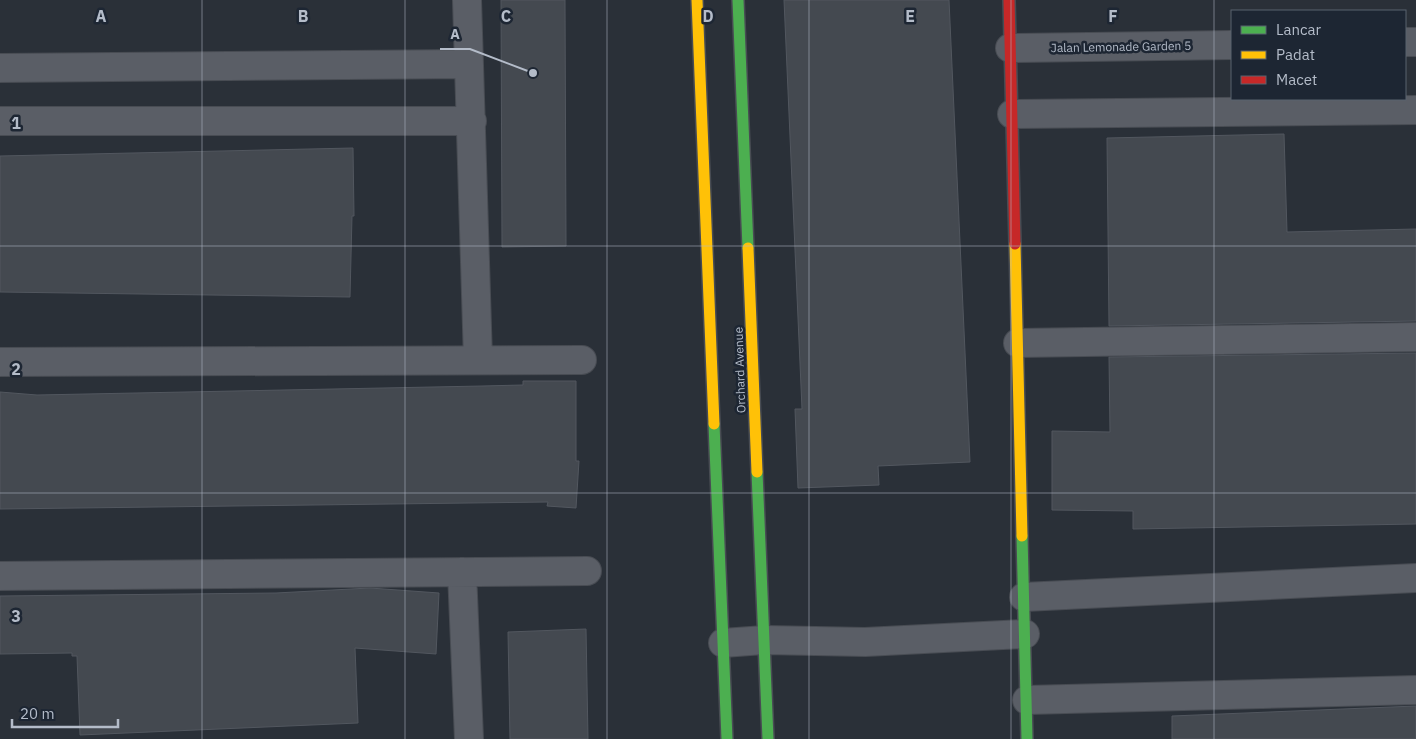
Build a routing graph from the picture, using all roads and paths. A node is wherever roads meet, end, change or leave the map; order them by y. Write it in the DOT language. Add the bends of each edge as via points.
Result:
graph roads {
  1 [pos="467,0"];
  2 [pos="697,0"];
  3 [pos="738,0"];
  4 [pos="1009,0"];
  5 [pos="1231,45"];
  6 [pos="1010,48"];
  7 [pos="468,64"];
  8 [pos="0,68"];
  9 [pos="1416,110"];
  10 [pos="1012,114"];
  11 [pos="0,121"];
  12 [pos="472,121"];
  13 [pos="1416,337"];
  14 [pos="1018,343"];
  15 [pos="478,360"];
  16 [pos="582,360"];
  17 [pos="0,362"];
  18 [pos="587,571"];
  19 [pos="462,572"];
  20 [pos="0,576"];
  21 [pos="1416,578"];
  22 [pos="1024,597"];
  23 [pos="1025,634"];
  24 [pos="765,640"];
  25 [pos="723,643"];
  26 [pos="1416,690"];
  27 [pos="1026,700"];
  28 [pos="469,739"];
  29 [pos="726,739"];
  30 [pos="768,739"];
  31 [pos="1028,739"];
  1 -- 7 [label="street"];
  2 -- 25 [label="street"];
  3 -- 24 [label="street, Orchard Avenue"];
  4 -- 6 [label="street"];
  5 -- 6 [label="street, Jalan Lemonade Garden 5"];
  6 -- 10 [label="street"];
  7 -- 8 [label="street"];
  7 -- 12 [label="street"];
  9 -- 10 [label="street"];
  10 -- 14 [label="street"];
  11 -- 12 [label="street"];
  12 -- 15 [label="street"];
  13 -- 14 [label="street"];
  14 -- 22 [label="street"];
  15 -- 16 [label="street"];
  15 -- 17 [label="street"];
  18 -- 19 [label="street"];
  19 -- 20 [label="street"];
  19 -- 28 [label="street"];
  21 -- 22 [label="street"];
  22 -- 23 [label="street"];
  23 -- 24 [label="street" via="865,642"];
  23 -- 27 [label="street"];
  24 -- 25 [label="street"];
  24 -- 30 [label="street, Orchard Avenue"];
  25 -- 29 [label="street"];
  26 -- 27 [label="street"];
  27 -- 31 [label="street"];
}
